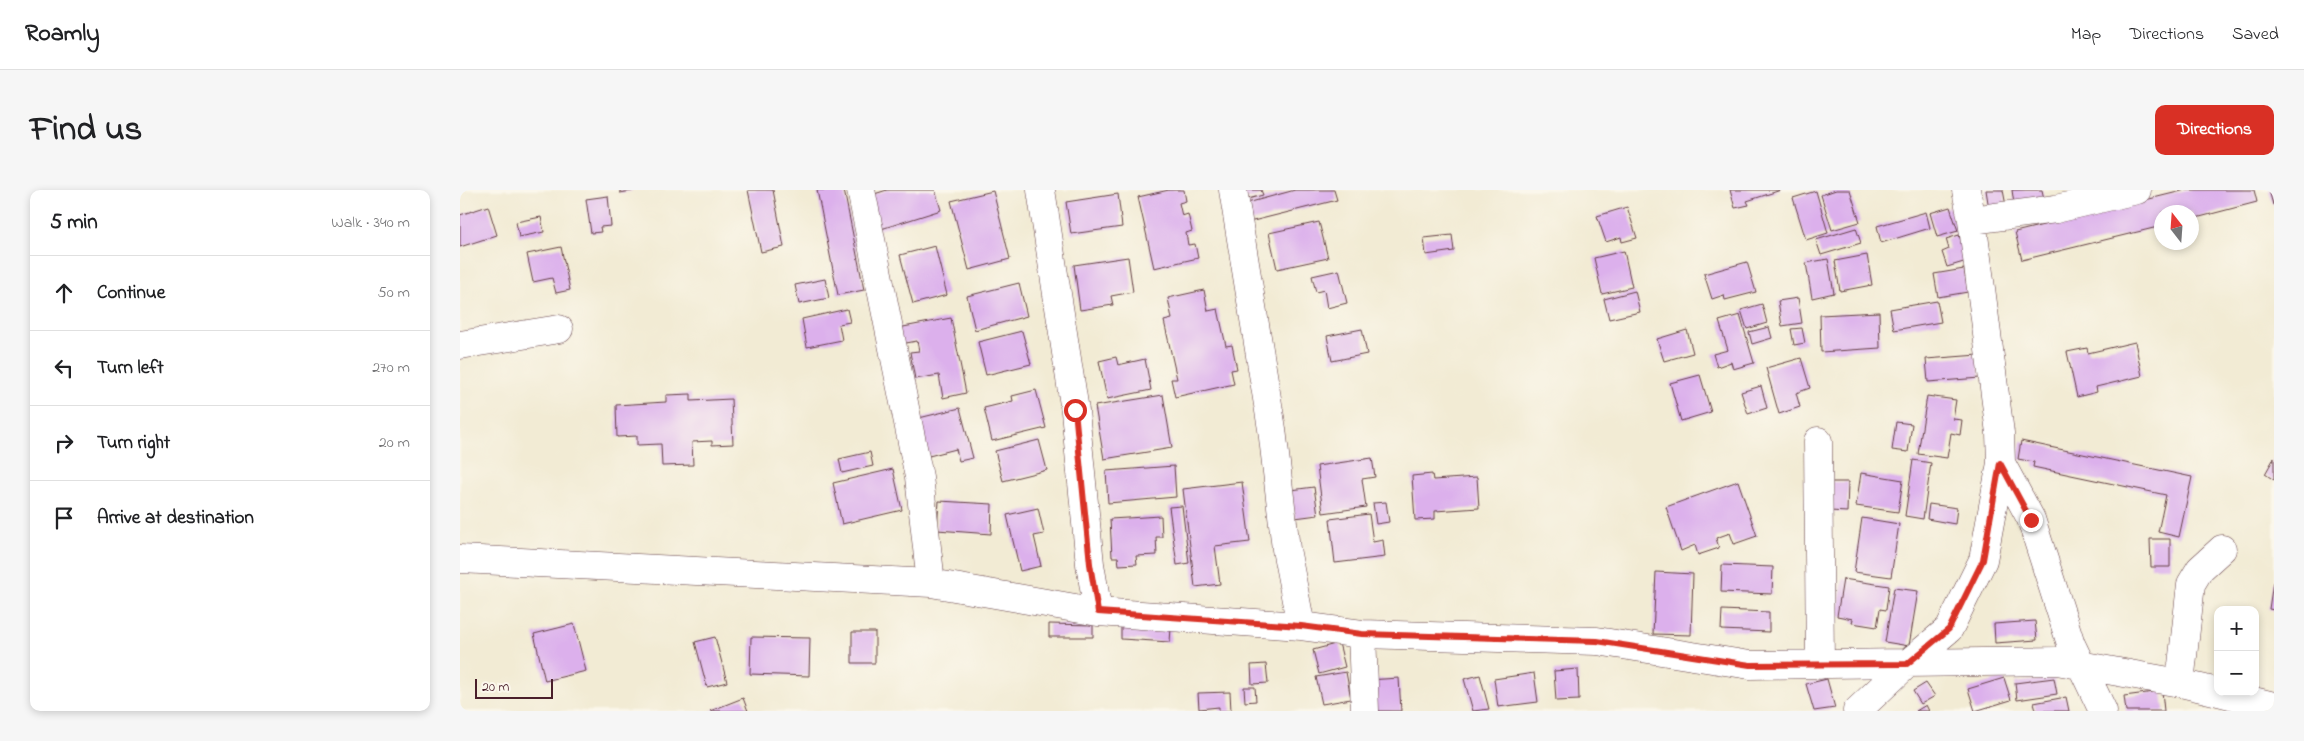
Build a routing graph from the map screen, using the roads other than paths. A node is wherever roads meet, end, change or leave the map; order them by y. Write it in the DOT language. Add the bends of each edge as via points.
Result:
graph roads {
  1 [pos="861,190"];
  2 [pos="1041,190"];
  3 [pos="1233,190"];
  4 [pos="1966,190"];
  5 [pos="2136,190"];
  6 [pos="1972,220"];
  7 [pos="559,329"];
  8 [pos="460,345"];
  9 [pos="1818,441"];
  10 [pos="2000,463"];
  11 [pos="2222,549"];
  12 [pos="460,559"];
  13 [pos="931,583"];
  14 [pos="1098,612"];
  15 [pos="1301,626"];
  16 [pos="1362,634"];
  17 [pos="1907,664"];
  18 [pos="1820,665"];
  19 [pos="2082,667"];
  20 [pos="2180,683"];
  21 [pos="2214,691"];
  22 [pos="2234,696"];
  23 [pos="2274,706"];
  24 [pos="1365,711"];
  25 [pos="1857,711"];
  26 [pos="2103,711"];
  1 -- 13 [label="street" via="919,477"];
  2 -- 14 [label="street" via="1075,410 1090,564"];
  3 -- 15 [label="street" via="1272,429 1286,549"];
  4 -- 6 [label="street"];
  5 -- 6 [label="street" via="2056,209"];
  6 -- 10 [label="street" via="2000,433"];
  7 -- 8 [label="street"];
  9 -- 18 [label="street"];
  10 -- 17 [label="street" via="1983,560 1949,629"];
  10 -- 19 [label="street" via="2031,520"];
  11 -- 20 [label="street" via="2200,570 2191,584"];
  12 -- 13 [label="street"];
  13 -- 14 [label="street"];
  14 -- 15 [label="street"];
  15 -- 16 [label="street"];
  16 -- 18 [label="street" via="1597,641 1750,665"];
  16 -- 24 [label="street"];
  17 -- 18 [label="street"];
  17 -- 19 [label="street" via="2057,661"];
  17 -- 25 [label="street"];
  19 -- 20 [label="street"];
  19 -- 26 [label="street"];
  20 -- 21 [label="street"];
  22 -- 23 [label="street"];
}
